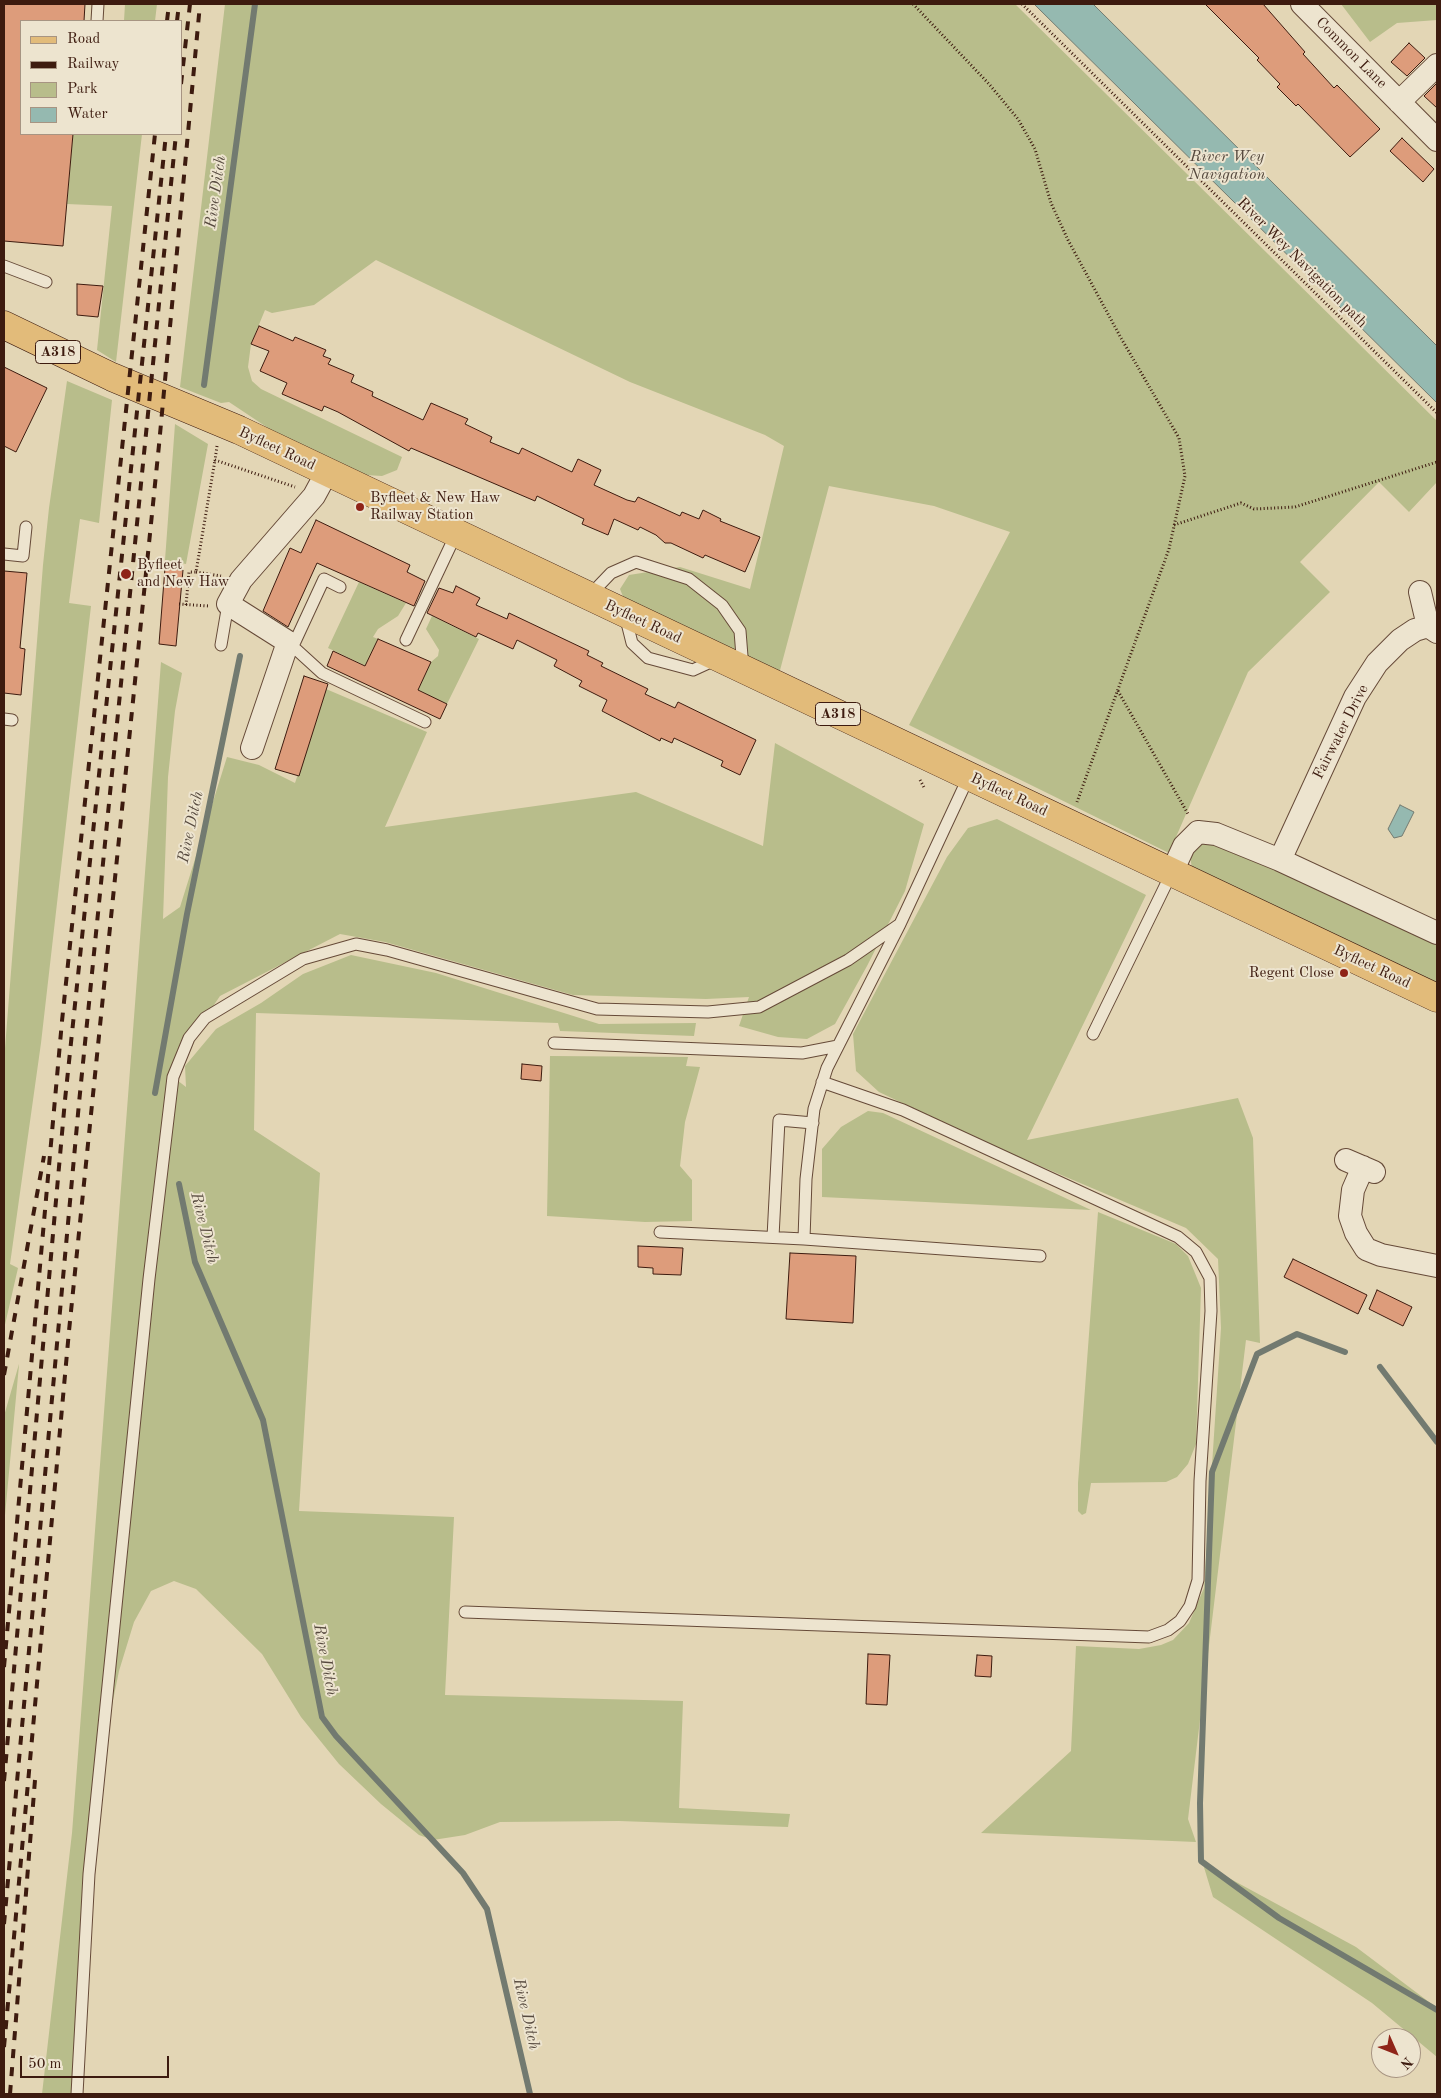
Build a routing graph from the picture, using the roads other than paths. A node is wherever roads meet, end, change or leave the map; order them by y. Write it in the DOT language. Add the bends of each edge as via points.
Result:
graph roads {
  1 [pos="98,4"];
  2 [pos="1302,4"];
  3 [pos="97,20"];
  4 [pos="1437,65"];
  5 [pos="1399,102"];
  6 [pos="1437,140"];
  7 [pos="4,266"];
  8 [pos="46,282"];
  9 [pos="4,325"];
  10 [pos="327,472"];
  11 [pos="26,527"];
  12 [pos="456,534"];
  13 [pos="4,554"];
  14 [pos="340,587"];
  15 [pos="1420,592"];
  16 [pos="589,596"];
  17 [pos="228,605"];
  18 [pos="1433,629"];
  19 [pos="406,640"];
  20 [pos="290,644"];
  21 [pos="221,645"];
  22 [pos="731,664"];
  23 [pos="426,722"];
  24 [pos="252,748"];
  25 [pos="969,776"];
  26 [pos="1280,860"];
  27 [pos="1172,872"];
  28 [pos="900,924"];
  29 [pos="1437,933"];
  30 [pos="1437,998"];
  31 [pos="1093,1034"];
  32 [pos="554,1043"];
  33 [pos="838,1046"];
  34 [pos="822,1082"];
  35 [pos="813,1123"];
  36 [pos="1361,1166"];
  37 [pos="660,1232"];
  38 [pos="772,1237"];
  39 [pos="804,1239"];
  40 [pos="1040,1256"];
  41 [pos="1437,1266"];
  42 [pos="465,1612"];
  43 [pos="77,2094"];
  1 -- 3 [label="lane"];
  2 -- 5 [label="street, Common Lane"];
  4 -- 5 [label="street, Common Lane"];
  5 -- 6 [label="street, Common Lane"];
  7 -- 8 [label="lane"];
  9 -- 10 [label="main road, Byfleet Road / A318" via="112,377 239,430"];
  10 -- 12 [label="main road, Byfleet Road / A318"];
  10 -- 17 [label="street" via="314,496 241,580"];
  11 -- 13 [label="lane" via="23,556"];
  12 -- 16 [label="main road, Byfleet Road / A318"];
  12 -- 19 [label="lane"];
  14 -- 20 [label="lane" via="324,579"];
  15 -- 18 [label="street, Fairwater Drive"];
  16 -- 22 [label="main road, Byfleet Road / A318"];
  16 -- 22 [label="lane" via="611,573 636,562 689,580 722,605 740,630"];
  17 -- 20 [label="street"];
  17 -- 21 [label="lane"];
  18 -- 26 [label="street, Fairwater Drive" via="1415,630 1400,640 1377,664 1355,697"];
  20 -- 23 [label="lane" via="322,673"];
  20 -- 24 [label="street"];
  22 -- 25 [label="main road, Byfleet Road / A318"];
  25 -- 27 [label="main road, Byfleet Road / A318"];
  25 -- 28 [label="lane"];
  26 -- 27 [label="street" via="1216,834 1198,832 1184,846"];
  26 -- 29 [label="street"];
  27 -- 30 [label="main road, Byfleet Road / A318"];
  27 -- 31 [label="lane"];
  28 -- 33 [label="lane"];
  28 -- 43 [label="lane" via="848,960 759,1007 708,1012 597,1009 356,944 303,959 205,1018 189,1038 173,1077 149,1279 89,1874"];
  32 -- 33 [label="lane" via="802,1053"];
  33 -- 34 [label="lane"];
  34 -- 35 [label="lane"];
  34 -- 42 [label="lane" via="903,1110 1178,1237 1196,1252 1210,1278 1211,1311 1200,1481 1198,1580 1190,1606 1180,1621 1149,1637"];
  35 -- 38 [label="lane" via="779,1120"];
  35 -- 39 [label="lane" via="806,1178"];
  36 -- 41 [label="street" via="1353,1190 1350,1216 1366,1249"];
  37 -- 38 [label="lane"];
  38 -- 39 [label="lane"];
  39 -- 40 [label="lane"];
}
